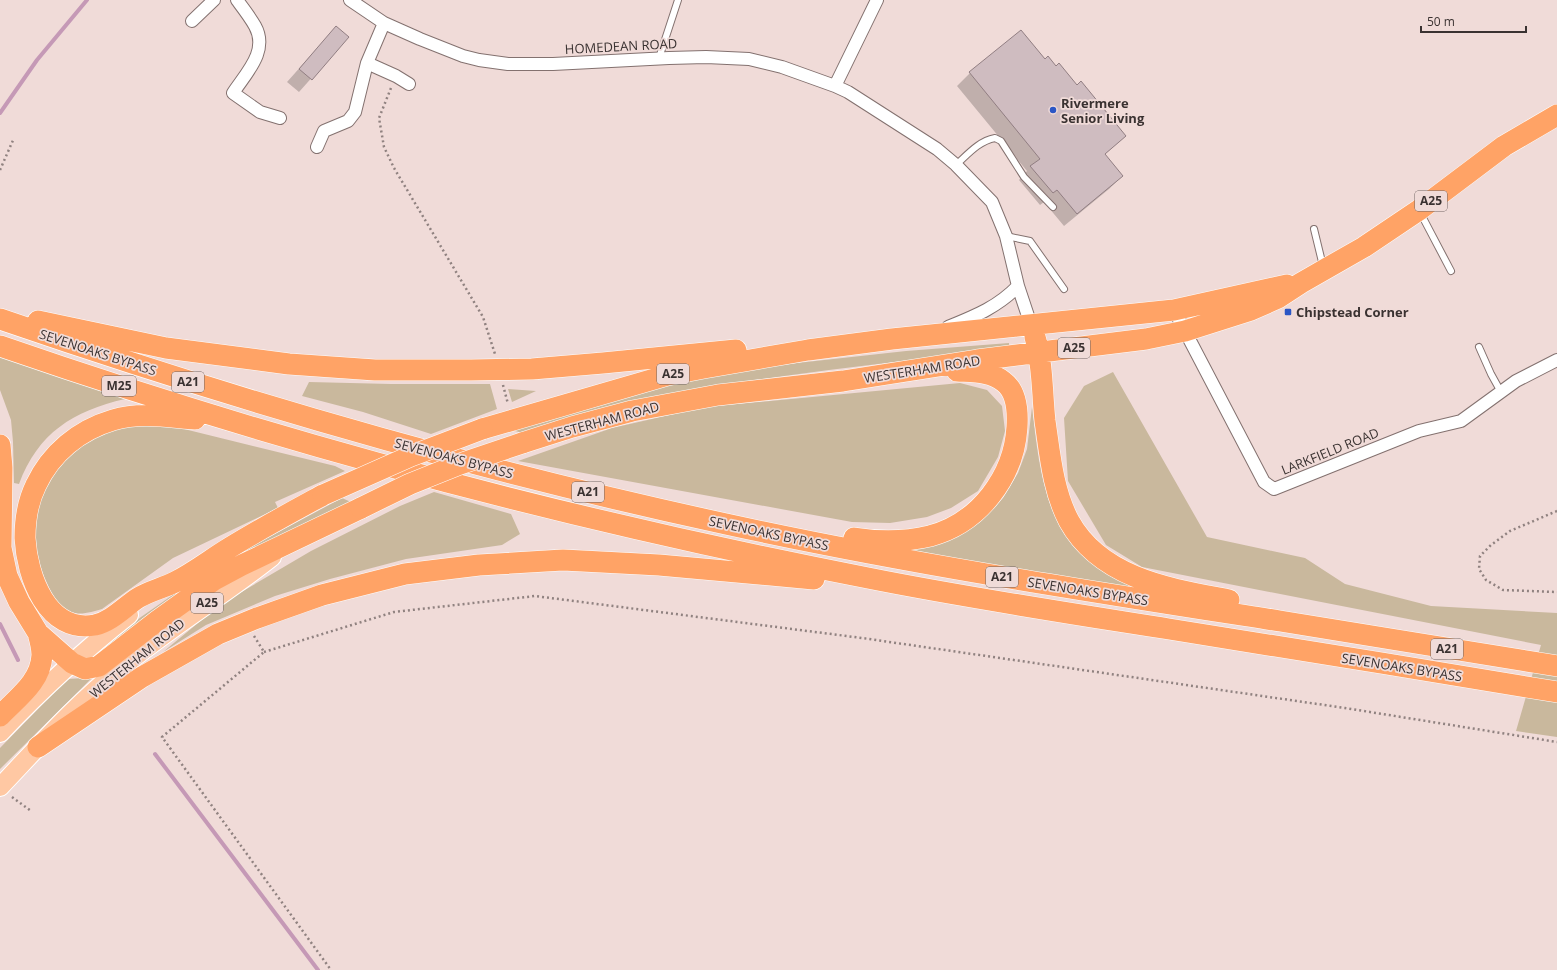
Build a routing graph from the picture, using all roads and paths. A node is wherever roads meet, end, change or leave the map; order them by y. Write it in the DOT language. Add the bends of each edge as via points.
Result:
graph roads {
  1 [pos="214,0"];
  2 [pos="237,0"];
  3 [pos="350,0"];
  4 [pos="678,0"];
  5 [pos="877,0"];
  6 [pos="192,21"];
  7 [pos="384,22"];
  8 [pos="659,58"];
  9 [pos="367,63"];
  10 [pos="396,76"];
  11 [pos="409,84"];
  12 [pos="835,86"];
  13 [pos="1557,115"];
  14 [pos="280,118"];
  15 [pos="14,138"];
  16 [pos="317,147"];
  17 [pos="956,165"];
  18 [pos="0,170"];
  19 [pos="1053,207"];
  20 [pos="1419,210"];
  21 [pos="1314,229"];
  22 [pos="1006,236"];
  23 [pos="1324,270"];
  24 [pos="1450,271"];
  25 [pos="1301,282"];
  26 [pos="1018,286"];
  27 [pos="1064,289"];
  28 [pos="1174,310"];
  29 [pos="0,315"];
  30 [pos="0,319"];
  31 [pos="1031,325"];
  32 [pos="1185,331"];
  33 [pos="926,335"];
  34 [pos="0,346"];
  35 [pos="1479,347"];
  36 [pos="808,350"];
  37 [pos="1039,351"];
  38 [pos="1557,360"];
  39 [pos="499,370"];
  40 [pos="919,370"];
  41 [pos="1501,392"];
  42 [pos="515,419"];
  43 [pos="240,424"];
  44 [pos="0,445"];
  45 [pos="669,511"];
  46 [pos="1557,511"];
  47 [pos="295,538"];
  48 [pos="176,582"];
  49 [pos="932,590"];
  50 [pos="1557,592"];
  51 [pos="246,622"];
  52 [pos="1337,631"];
  53 [pos="38,633"];
  54 [pos="264,652"];
  55 [pos="72,663"];
  56 [pos="1557,666"];
  57 [pos="1557,692"];
  58 [pos="0,716"];
  59 [pos="0,733"];
  60 [pos="1557,742"];
  61 [pos="38,747"];
  62 [pos="4,790"];
  63 [pos="31,811"];
  64 [pos="331,970"];
  1 -- 6 [label="street"];
  2 -- 14 [label="street" via="255,26 259,46 254,63 233,93 260,112"];
  3 -- 7 [label="street, HOMEDEAN ROAD"];
  4 -- 8 [label="lane"];
  5 -- 12 [label="street"];
  7 -- 8 [label="street, HOMEDEAN ROAD" via="463,56 508,64"];
  7 -- 9 [label="street"];
  8 -- 12 [label="street, HOMEDEAN ROAD" via="749,59 782,67"];
  9 -- 10 [label="street"];
  9 -- 16 [label="street" via="355,112 348,121 324,131"];
  10 -- 11 [label="street"];
  10 -- 39 [label="path" via="379,118 384,147 483,317"];
  12 -- 17 [label="street, HOMEDEAN ROAD" via="937,149"];
  13 -- 20 [label="highway, WESTERHAM ROAD / A25" via="1504,146"];
  15 -- 18 [label="path"];
  17 -- 19 [label="lane" via="972,150 988,139 995,138 1000,141 1024,176"];
  17 -- 22 [label="street" via="992,202"];
  20 -- 23 [label="highway, WESTERHAM ROAD / A25"];
  20 -- 24 [label="lane"];
  21 -- 23 [label="lane"];
  22 -- 26 [label="street"];
  22 -- 27 [label="lane" via="1030,241"];
  23 -- 25 [label="highway, WESTERHAM ROAD / A25"];
  25 -- 28 [label="highway, WESTERHAM ROAD / A25"];
  25 -- 32 [label="highway, WESTERHAM ROAD / A25" via="1278,298 1251,310"];
  26 -- 31 [label="street"];
  26 -- 33 [label="street" via="1007,298 988,310"];
  28 -- 31 [label="highway, WESTERHAM ROAD / A25"];
  28 -- 32 [label="street, LARKFIELD ROAD"];
  29 -- 39 [label="highway" via="166,348 289,364 375,370"];
  30 -- 45 [label="highway, SEVENOAKS BYPASS / A21" via="190,382 307,417 507,472"];
  31 -- 33 [label="highway, WESTERHAM ROAD / A25"];
  31 -- 37 [label="highway"];
  32 -- 37 [label="highway, WESTERHAM ROAD / A25" via="1146,339"];
  32 -- 41 [label="street, LARKFIELD ROAD" via="1264,482 1274,488 1419,431 1461,421"];
  33 -- 36 [label="highway, WESTERHAM ROAD / A25"];
  34 -- 43 [label="highway, M25"];
  35 -- 41 [label="lane"];
  36 -- 39 [label="highway" via="744,349 574,366"];
  36 -- 42 [label="highway, WESTERHAM ROAD / A25" via="668,375"];
  37 -- 40 [label="highway, WESTERHAM ROAD / A25"];
  37 -- 52 [label="highway" via="1048,446 1059,496 1069,521 1085,544 1122,570 1150,582 1270,607"];
  38 -- 41 [label="street, LARKFIELD ROAD" via="1516,381"];
  39 -- 42 [label="path"];
  40 -- 45 [label="highway" via="979,372 994,376 1010,389 1017,404 1018,416 1010,464 995,490 982,505 954,526 930,536 878,541"];
  40 -- 47 [label="highway, WESTERHAM ROAD / A25, bridge" via="718,395 632,411 572,427 460,464 410,484"];
  42 -- 48 [label="highway, WESTERHAM ROAD / A25, bridge" via="411,456 323,495 264,527"];
  43 -- 48 [label="highway" via="148,415 114,419 85,432 60,449 35,486 26,520 27,557 38,590 45,603 59,618 75,625 97,624 108,620 138,598"];
  43 -- 49 [label="highway, SEVENOAKS BYPASS / A21" via="551,509 775,559"];
  44 -- 53 [label="highway" via="0,529 3,562 12,589"];
  45 -- 52 [label="highway, SEVENOAKS BYPASS / A21" via="946,568"];
  46 -- 50 [label="path" via="1510,531 1491,545 1480,556 1479,569 1486,580 1503,590"];
  47 -- 55 [label="highway" via="198,591 99,666 85,669"];
  47 -- 61 [label="main road, WESTERHAM ROAD / A25" via="120,668"];
  48 -- 55 [label="main road, WESTERHAM ROAD / A25" via="122,621"];
  49 -- 51 [label="highway" via="659,564 563,560 479,564 405,574 322,595"];
  49 -- 57 [label="highway, SEVENOAKS BYPASS / A21"];
  51 -- 54 [label="path"];
  51 -- 61 [label="highway" via="218,634 142,677"];
  52 -- 56 [label="highway, SEVENOAKS BYPASS / A21"];
  53 -- 55 [label="highway"];
  53 -- 58 [label="highway" via="42,654 40,669 30,685"];
  54 -- 60 [label="path" via="394,612 535,596 886,642 1337,706"];
  54 -- 64 [label="path" via="162,737"];
  55 -- 59 [label="main road, WESTERHAM ROAD / A25" via="38,693"];
  61 -- 62 [label="main road, WESTERHAM ROAD / A25"];
  62 -- 63 [label="path"];
}
